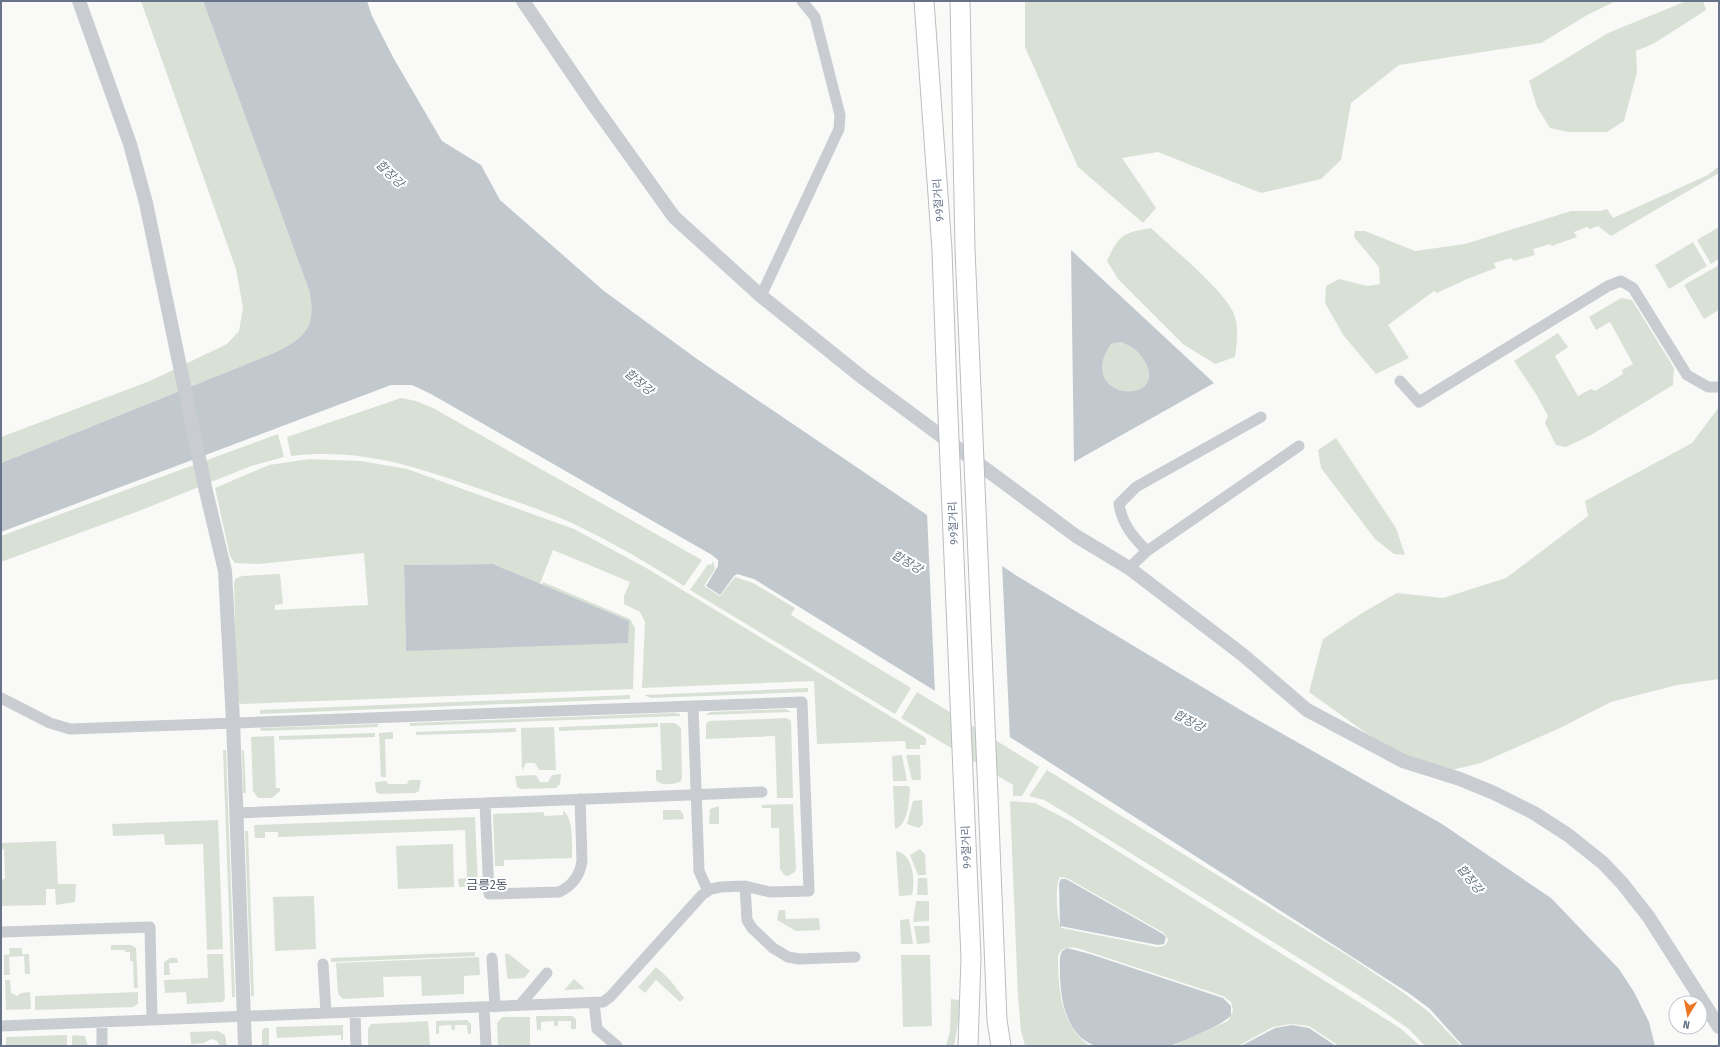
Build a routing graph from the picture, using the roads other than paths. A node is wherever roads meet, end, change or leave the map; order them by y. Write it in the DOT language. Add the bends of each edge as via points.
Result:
graph roads {
  1 [pos="79,1"];
  2 [pos="523,1"];
  3 [pos="802,1"];
  4 [pos="924,1"];
  5 [pos="960,1"];
  6 [pos="761,296"];
  7 [pos="1400,380"];
  8 [pos="1719,387"];
  9 [pos="1261,417"];
  10 [pos="1299,446"];
  11 [pos="1147,551"];
  12 [pos="1129,568"];
  13 [pos="1,698"];
  14 [pos="694,706"];
  15 [pos="233,721"];
  16 [pos="762,792"];
  17 [pos="696,794"];
  18 [pos="580,799"];
  19 [pos="485,802"];
  20 [pos="236,813"];
  21 [pos="745,886"];
  22 [pos="708,891"];
  23 [pos="1,932"];
  24 [pos="855,957"];
  25 [pos="492,958"];
  26 [pos="323,964"];
  27 [pos="548,973"];
  28 [pos="594,1003"];
  29 [pos="520,1005"];
  30 [pos="489,1007"];
  31 [pos="355,1012"];
  32 [pos="326,1013"];
  33 [pos="244,1017"];
  34 [pos="152,1020"];
  35 [pos="102,1022"];
  36 [pos="1,1026"];
  37 [pos="1719,1027"];
  38 [pos="102,1046"];
  39 [pos="245,1046"];
  40 [pos="356,1046"];
  41 [pos="486,1046"];
  42 [pos="617,1046"];
  43 [pos="968,1046"];
  44 [pos="1001,1046"];
  1 -- 15 [label="street" via="130,144 146,203 225,571"];
  2 -- 6 [label="street" via="674,217"];
  3 -- 6 [label="street" via="815,17 840,122"];
  4 -- 43 [label="highway, 9·9절거리, bridge" via="942,250 971,958"];
  5 -- 44 [label="highway, bridge" via="965,249 996,1012"];
  6 -- 12 [label="street" via="863,378 1076,536"];
  7 -- 8 [label="street" via="1419,402 1608,286 1621,281 1633,288 1687,374 1708,387"];
  9 -- 11 [label="street" via="1136,487 1119,504 1121,515 1130,533"];
  10 -- 11 [label="street"];
  11 -- 12 [label="street"];
  12 -- 37 [label="street" via="1243,655 1307,710 1403,761 1494,793 1534,813 1568,835 1602,863 1639,905"];
  13 -- 15 [label="street" via="50,723 70,729"];
  14 -- 15 [label="street"];
  14 -- 17 [label="street"];
  14 -- 21 [label="street" via="802,702 809,891 770,892"];
  15 -- 20 [label="street"];
  16 -- 17 [label="street"];
  17 -- 18 [label="street"];
  17 -- 22 [label="street" via="699,871"];
  18 -- 19 [label="street"];
  18 -- 19 [label="street" via="580,871 567,888 559,892 489,894"];
  19 -- 20 [label="street"];
  20 -- 33 [label="street"];
  21 -- 22 [label="street" via="721,887"];
  21 -- 24 [label="street" via="747,920 773,948 788,957 799,959"];
  22 -- 28 [label="street" via="610,997 603,1002"];
  23 -- 34 [label="street" via="150,928"];
  25 -- 30 [label="street"];
  26 -- 32 [label="street"];
  27 -- 29 [label="street"];
  28 -- 29 [label="street"];
  28 -- 42 [label="street" via="597,1029"];
  29 -- 30 [label="street"];
  30 -- 31 [label="street"];
  30 -- 41 [label="street"];
  31 -- 32 [label="street"];
  31 -- 40 [label="street"];
  32 -- 33 [label="street"];
  33 -- 34 [label="street"];
  33 -- 39 [label="street"];
  34 -- 35 [label="street"];
  35 -- 36 [label="street"];
  35 -- 38 [label="street"];
}
